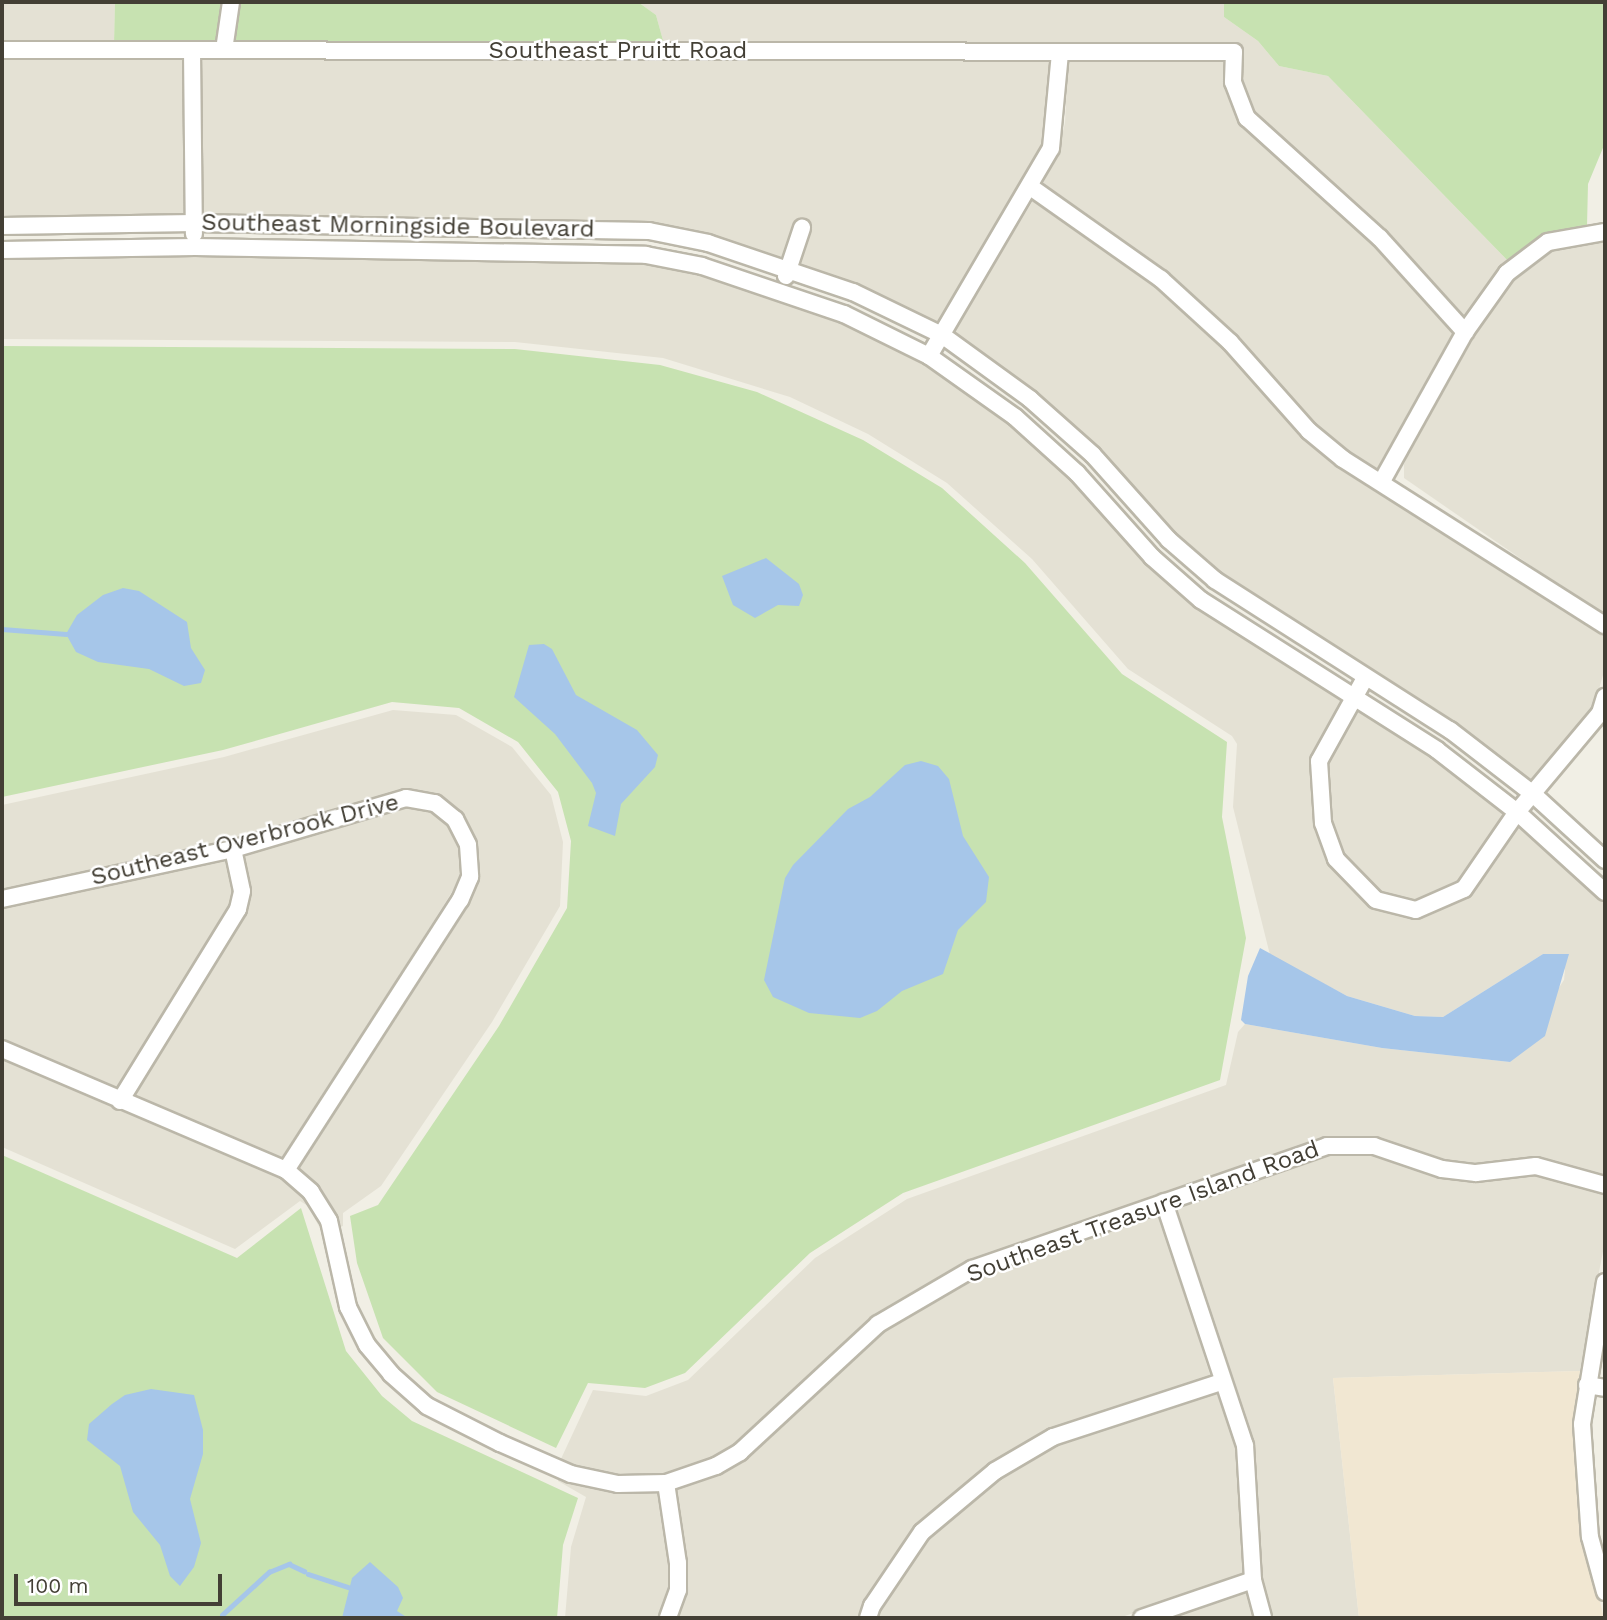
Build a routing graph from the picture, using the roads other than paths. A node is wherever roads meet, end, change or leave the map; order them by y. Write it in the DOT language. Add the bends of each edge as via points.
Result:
graph roads {
  1 [pos="231,2"];
  2 [pos="2,50"];
  3 [pos="224,50"];
  4 [pos="192,51"];
  5 [pos="1060,52"];
  6 [pos="1032,188"];
  7 [pos="194,223"];
  8 [pos="388,225"];
  9 [pos="2,226"];
  10 [pos="586,228"];
  11 [pos="802,228"];
  12 [pos="1605,232"];
  13 [pos="195,247"];
  14 [pos="389,248"];
  15 [pos="2,250"];
  16 [pos="587,252"];
  17 [pos="789,268"];
  18 [pos="780,291"];
  19 [pos="1465,332"];
  20 [pos="942,335"];
  21 [pos="929,356"];
  22 [pos="1093,455"];
  23 [pos="1077,472"];
  24 [pos="1382,481"];
  25 [pos="1215,580"];
  26 [pos="1201,600"];
  27 [pos="1605,625"];
  28 [pos="1365,678"];
  29 [pos="1605,697"];
  30 [pos="1352,699"];
  31 [pos="1533,794"];
  32 [pos="1517,813"];
  33 [pos="233,849"];
  34 [pos="1605,860"];
  35 [pos="1605,892"];
  36 [pos="2,899"];
  37 [pos="2,1049"];
  38 [pos="120,1101"];
  39 [pos="286,1170"];
  40 [pos="1605,1185"];
  41 [pos="1164,1202"];
  42 [pos="1605,1282"];
  43 [pos="1221,1382"];
  44 [pos="1587,1384"];
  45 [pos="1605,1388"];
  46 [pos="666,1483"];
  47 [pos="1588,1509"];
  48 [pos="1605,1514"];
  49 [pos="1253,1580"];
  50 [pos="1605,1592"];
  51 [pos="668,1618"];
  52 [pos="868,1618"];
  53 [pos="1142,1618"];
  54 [pos="1263,1618"];
  1 -- 3 [label="street"];
  2 -- 4 [label="street, Southeast Pruitt Road"];
  3 -- 4 [label="street, Southeast Pruitt Road"];
  3 -- 5 [label="street, Southeast Pruitt Road"];
  4 -- 7 [label="street"];
  5 -- 6 [label="street" via="1057,122 1051,148"];
  5 -- 19 [label="street, Southeast Pruitt Road" via="1234,52 1233,82 1247,118 1380,238"];
  6 -- 20 [label="street"];
  6 -- 24 [label="street" via="1161,279 1230,342 1309,431 1343,459"];
  7 -- 8 [label="street, Southeast Morningside Boulevard"];
  7 -- 9 [label="street, Southeast Morningside Boulevard"];
  7 -- 13 [label="street"];
  8 -- 10 [label="street, Southeast Morningside Boulevard"];
  8 -- 14 [label="street"];
  10 -- 16 [label="street"];
  10 -- 17 [label="street, Southeast Morningside Boulevard" via="649,231 696,240"];
  11 -- 17 [label="street"];
  12 -- 19 [label="street" via="1548,242 1507,273"];
  13 -- 14 [label="street, Southeast Morningside Boulevard"];
  13 -- 15 [label="street, Southeast Morningside Boulevard"];
  14 -- 16 [label="street, Southeast Morningside Boulevard"];
  16 -- 18 [label="street, Southeast Morningside Boulevard" via="680,261"];
  17 -- 18 [label="street"];
  17 -- 20 [label="street, Southeast Morningside Boulevard" via="853,292"];
  18 -- 21 [label="street, Southeast Morningside Boulevard" via="844,314"];
  19 -- 24 [label="street"];
  20 -- 21 [label="street"];
  20 -- 22 [label="street, Southeast Morningside Boulevard" via="1030,399"];
  21 -- 23 [label="street, Southeast Morningside Boulevard" via="1015,417"];
  22 -- 23 [label="street"];
  22 -- 25 [label="street, Southeast Morningside Boulevard" via="1170,540"];
  23 -- 26 [label="street, Southeast Morningside Boulevard" via="1152,557"];
  24 -- 27 [label="street"];
  25 -- 26 [label="street"];
  25 -- 28 [label="street, Southeast Morningside Boulevard"];
  26 -- 30 [label="street, Southeast Morningside Boulevard"];
  28 -- 30 [label="street"];
  28 -- 31 [label="street, Southeast Morningside Boulevard" via="1450,730"];
  29 -- 31 [label="street" via="1600,713"];
  30 -- 32 [label="street, Southeast Morningside Boulevard" via="1437,750"];
  30 -- 32 [label="street" via="1318,761 1323,822 1336,859 1376,900 1416,910 1464,889"];
  31 -- 32 [label="street"];
  31 -- 34 [label="street, Southeast Morningside Boulevard"];
  32 -- 35 [label="street, Southeast Morningside Boulevard"];
  33 -- 36 [label="street, Southeast Overbrook Drive"];
  33 -- 38 [label="street" via="242,891 238,909"];
  33 -- 39 [label="street, Southeast Overbrook Drive" via="406,799 435,803 456,820 468,845 470,877 460,900"];
  37 -- 38 [label="street, Southeast Treasure Island Road"];
  38 -- 39 [label="street, Southeast Treasure Island Road"];
  39 -- 46 [label="street, Southeast Treasure Island Road" via="311,1192 328,1221 336,1268 367,1345 427,1406 571,1474 618,1483"];
  40 -- 41 [label="street, Southeast Treasure Island Road" via="1536,1166 1476,1173 1442,1168 1374,1146 1327,1146"];
  41 -- 43 [label="street"];
  41 -- 46 [label="street, Southeast Treasure Island Road" via="972,1269 878,1324 740,1452 716,1466"];
  42 -- 44 [label="street"];
  43 -- 49 [label="street" via="1245,1445"];
  43 -- 52 [label="street" via="1053,1437 995,1471 922,1532"];
  44 -- 45 [label="street"];
  44 -- 47 [label="street" via="1582,1424"];
  46 -- 51 [label="street" via="678,1563 678,1590"];
  47 -- 48 [label="street"];
  47 -- 50 [label="street" via="1590,1537"];
  49 -- 53 [label="street"];
  49 -- 54 [label="street"];
}
